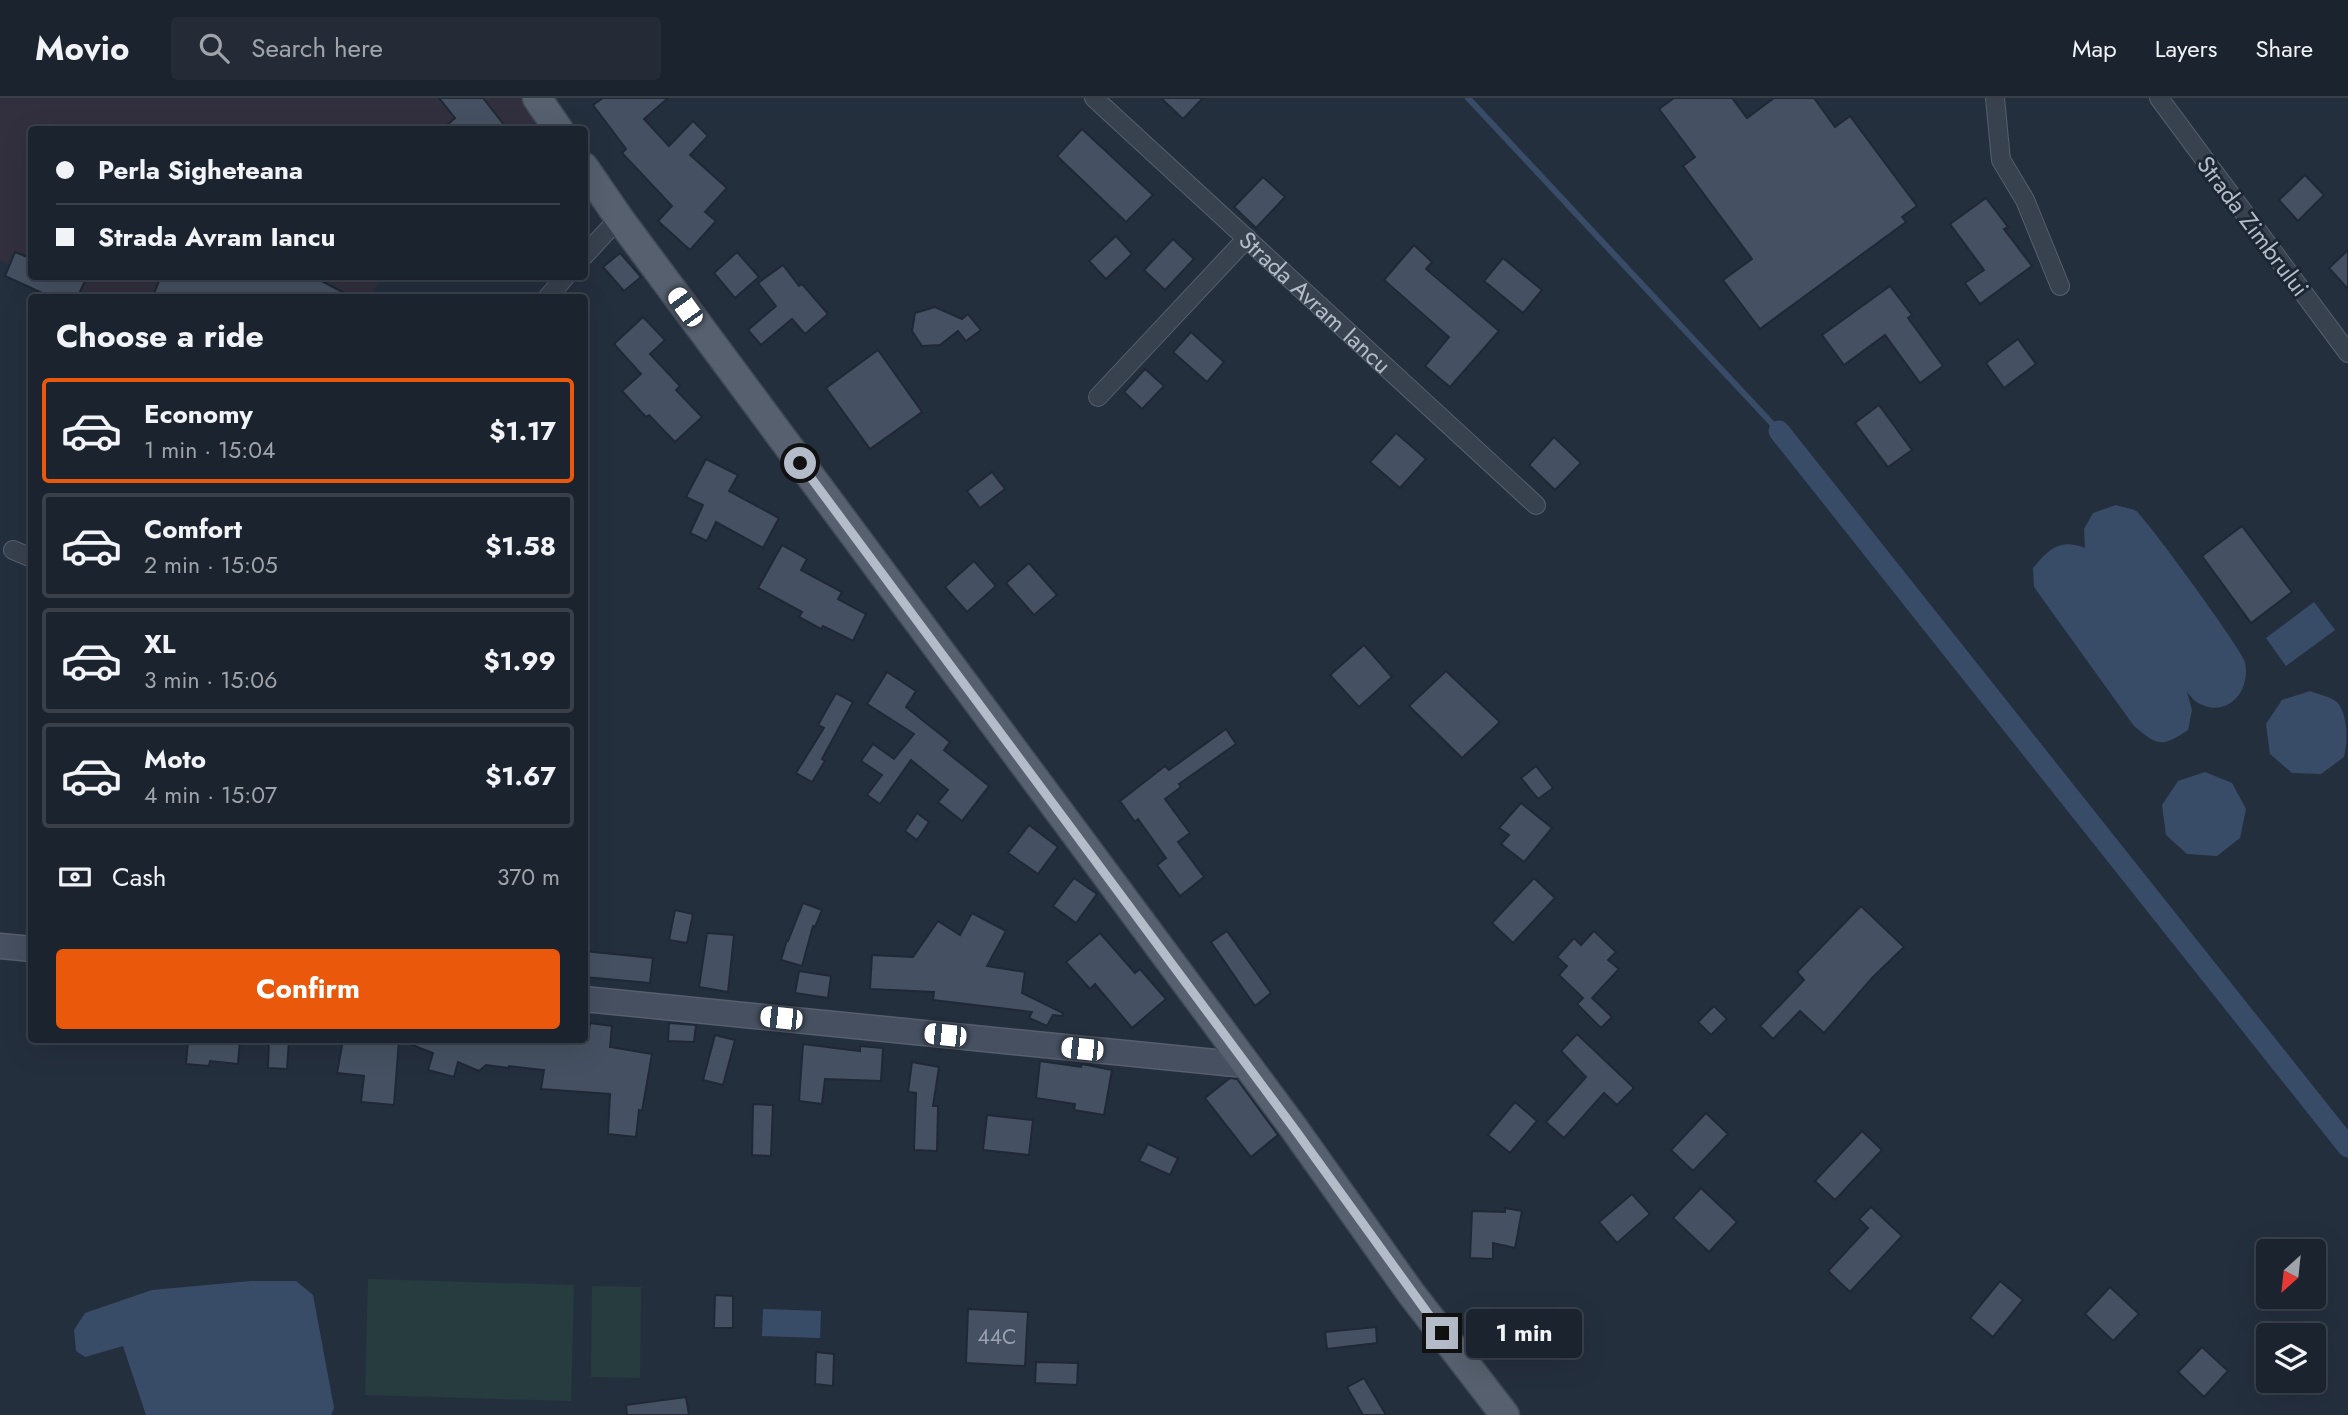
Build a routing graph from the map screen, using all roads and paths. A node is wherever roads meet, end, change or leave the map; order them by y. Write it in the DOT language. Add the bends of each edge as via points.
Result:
graph roads {
  1 [pos="537,98"];
  2 [pos="1094,98"];
  3 [pos="1995,98"];
  4 [pos="2159,98"];
  5 [pos="556,126"];
  6 [pos="588,173"];
  7 [pos="619,218"];
  8 [pos="1247,238"];
  9 [pos="588,252"];
  10 [pos="563,280"];
  11 [pos="2060,286"];
  12 [pos="550,294"];
  13 [pos="2348,353"];
  14 [pos="1098,397"];
  15 [pos="1536,505"];
  16 [pos="13,550"];
  17 [pos="28,556"];
  18 [pos="0,947"];
  19 [pos="28,949"];
  20 [pos="588,999"];
  21 [pos="1245,1065"];
  22 [pos="1505,1415"];
  1 -- 5 [label="main road"];
  2 -- 8 [label="street, Strada Avram Iancu"];
  3 -- 11 [label="street" via="2001,160 2025,200"];
  4 -- 13 [label="street, Strada Zimbrului"];
  6 -- 7 [label="main road"];
  7 -- 9 [label="street"];
  7 -- 21 [label="main road"];
  8 -- 14 [label="street"];
  8 -- 15 [label="street, Strada Avram Iancu"];
  10 -- 12 [label="street"];
  16 -- 17 [label="street"];
  18 -- 19 [label="main road"];
  20 -- 21 [label="main road"];
  21 -- 22 [label="main road"];
}
